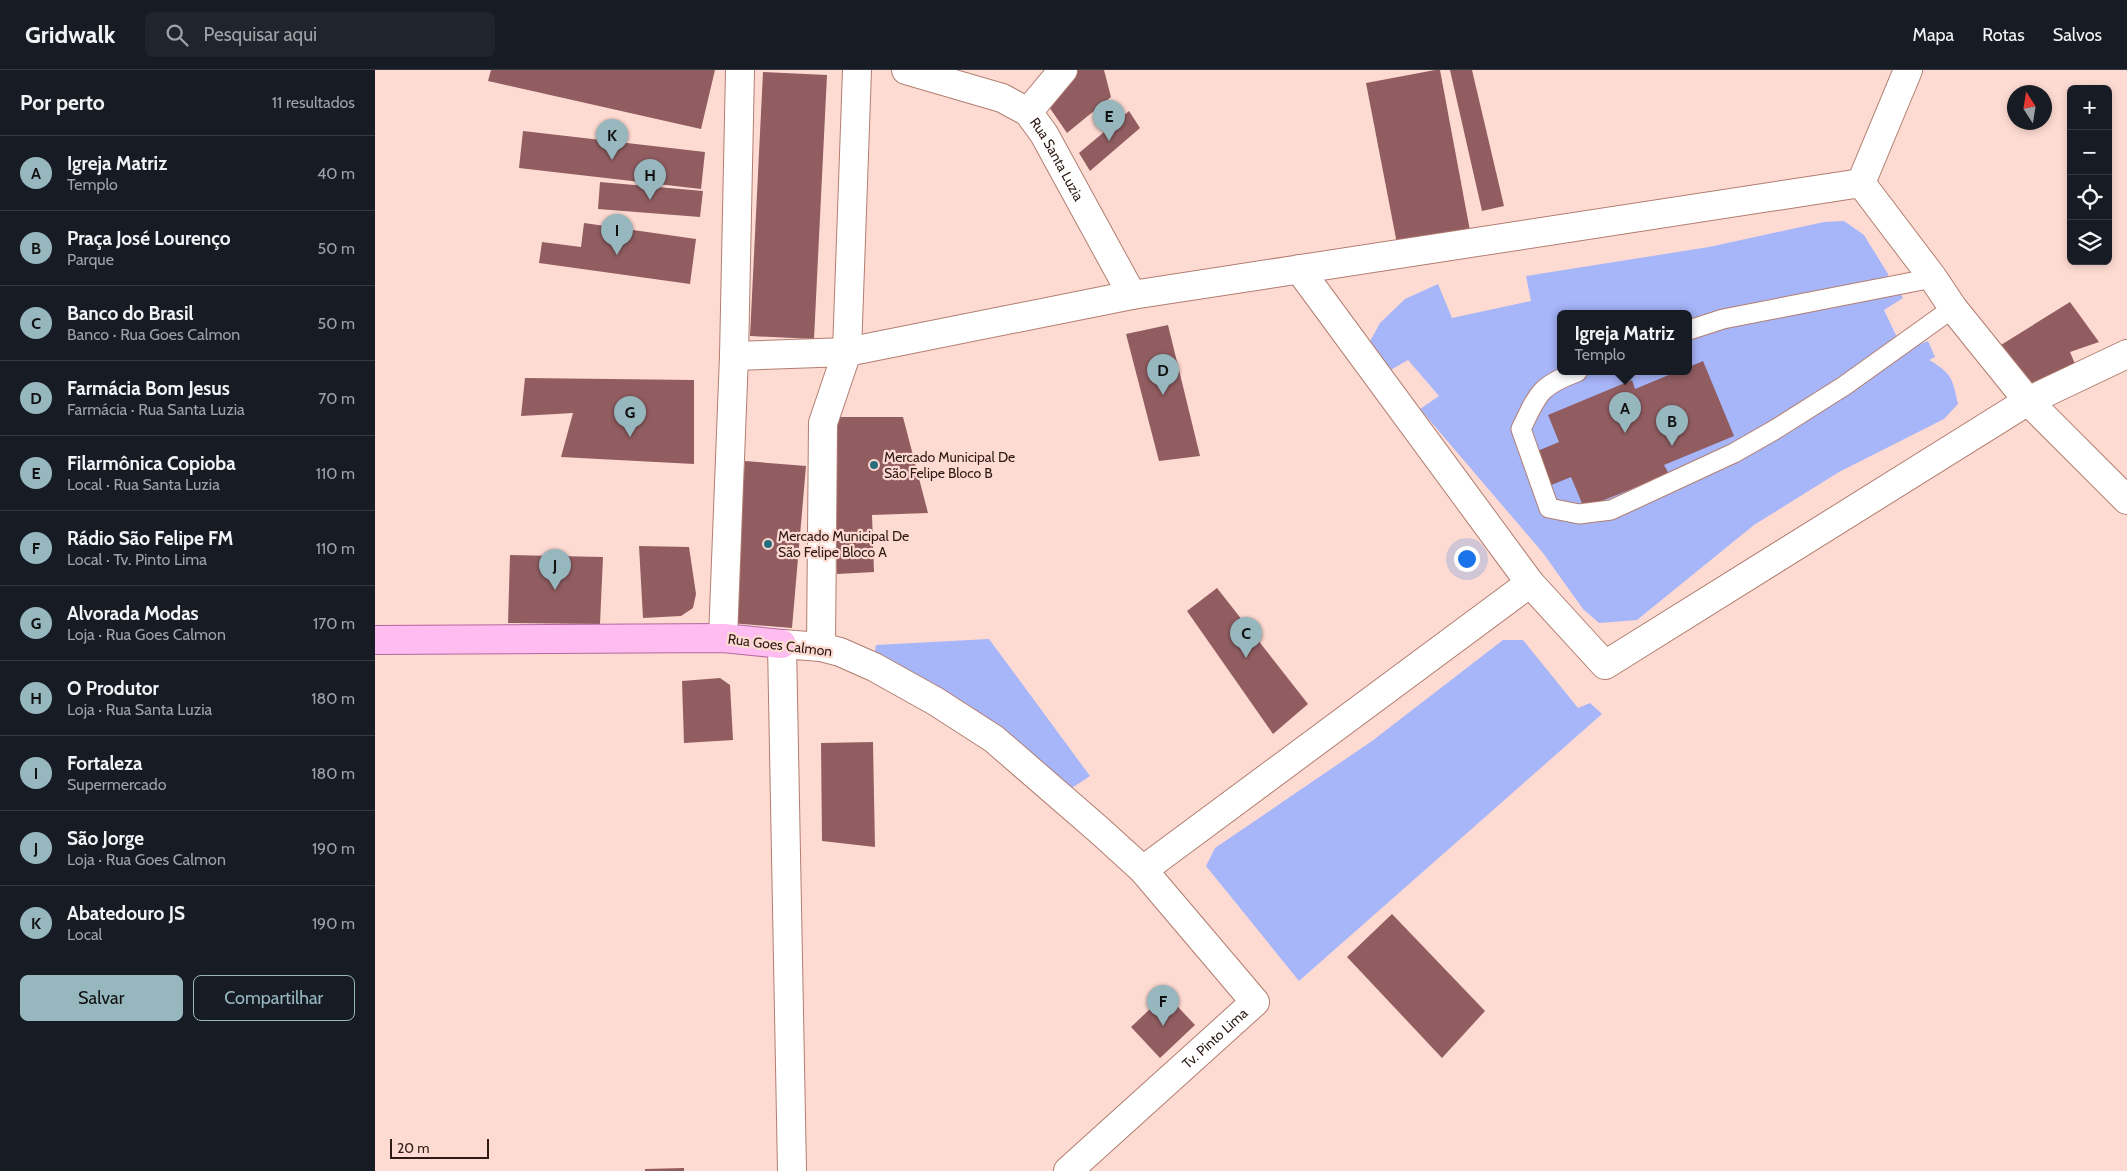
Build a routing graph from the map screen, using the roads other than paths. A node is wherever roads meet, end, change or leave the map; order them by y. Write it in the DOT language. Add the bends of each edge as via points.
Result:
graph roads {
  1 [pos="740,70"];
  2 [pos="857,70"];
  3 [pos="906,70"];
  4 [pos="1063,70"];
  5 [pos="1908,70"];
  6 [pos="1028,112"];
  7 [pos="1861,183"];
  8 [pos="1299,269"];
  9 [pos="1933,278"];
  10 [pos="1132,295"];
  11 [pos="1953,308"];
  12 [pos="1692,329"];
  13 [pos="847,352"];
  14 [pos="2127,354"];
  15 [pos="734,356"];
  16 [pos="1569,375"];
  17 [pos="2028,401"];
  18 [pos="2127,500"];
  19 [pos="1530,582"];
  20 [pos="723,638"];
  21 [pos="375,640"];
  22 [pos="782,644"];
  23 [pos="821,647"];
  24 [pos="1143,870"];
  25 [pos="792,1171"];
  26 [pos="1068,1171"];
  1 -- 15 [label="street"];
  2 -- 13 [label="street"];
  3 -- 6 [label="street, Rua Santa Luzia" via="1002,98"];
  4 -- 6 [label="street"];
  5 -- 7 [label="street"];
  6 -- 10 [label="street, Rua Santa Luzia" via="1044,134"];
  7 -- 8 [label="street"];
  7 -- 9 [label="street"];
  8 -- 10 [label="street"];
  8 -- 19 [label="street"];
  9 -- 11 [label="street"];
  9 -- 12 [label="lane" via="1723,319"];
  10 -- 13 [label="street"];
  11 -- 16 [label="lane" via="1844,386 1776,429 1734,453 1611,510 1579,514 1549,508 1521,429 1542,390"];
  11 -- 17 [label="street"];
  13 -- 15 [label="street"];
  13 -- 23 [label="street" via="823,423"];
  14 -- 17 [label="street"];
  15 -- 20 [label="street"];
  17 -- 18 [label="street"];
  17 -- 19 [label="street" via="1605,665"];
  19 -- 24 [label="street"];
  20 -- 21 [label="main road, Rua Goes Calmon"];
  20 -- 22 [label="main road, Rua Goes Calmon"];
  22 -- 23 [label="street, Rua Goes Calmon"];
  22 -- 25 [label="street"];
  23 -- 24 [label="street, Rua Goes Calmon" via="874,667 935,700 994,739"];
  24 -- 26 [label="street, Tv. Pinto Lima" via="1255,1002"];
}
